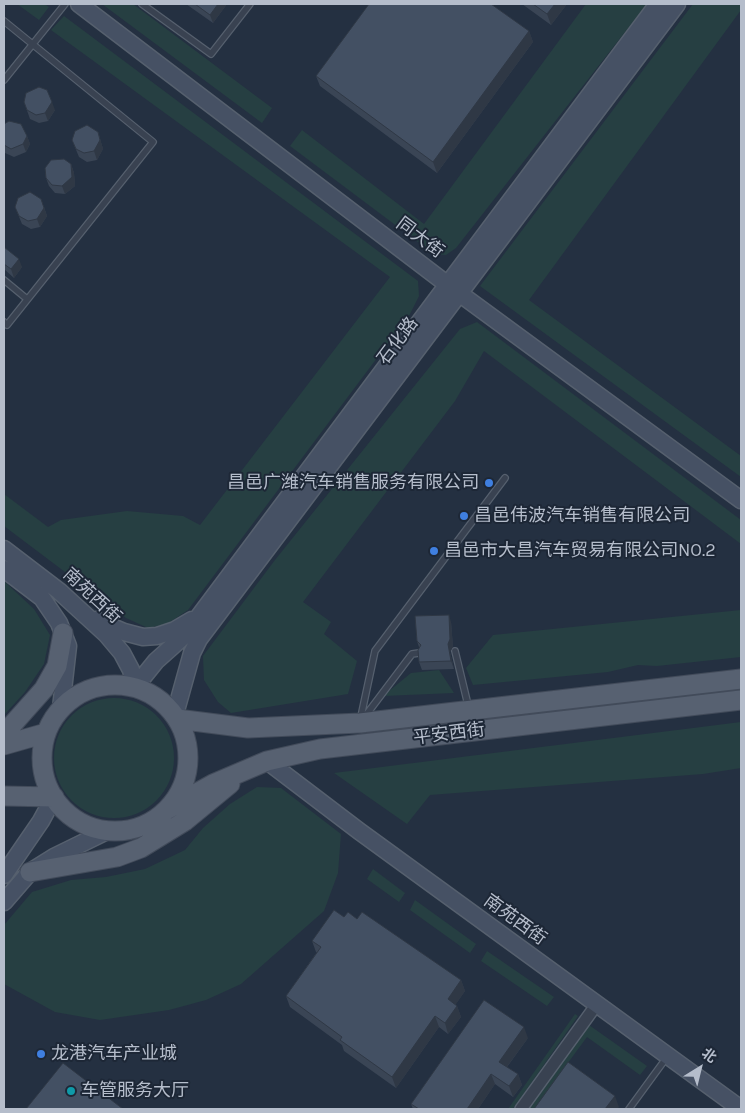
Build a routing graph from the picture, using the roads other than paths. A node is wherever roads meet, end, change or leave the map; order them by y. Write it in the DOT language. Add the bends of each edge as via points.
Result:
graph roads {
  1 [pos="65,4"];
  2 [pos="79,4"];
  3 [pos="142,4"];
  4 [pos="250,4"];
  5 [pos="658,4"];
  6 [pos="676,4"];
  7 [pos="150,6"];
  8 [pos="4,21"];
  9 [pos="33,44"];
  10 [pos="4,80"];
  11 [pos="4,280"];
  12 [pos="454,288"];
  13 [pos="27,299"];
  14 [pos="4,322"];
  15 [pos="506,478"];
  16 [pos="741,500"];
  17 [pos="4,549"];
  18 [pos="4,569"];
  19 [pos="86,615"];
  20 [pos="200,615"];
  21 [pos="63,633"];
  22 [pos="455,651"];
  23 [pos="419,653"];
  24 [pos="741,679"];
  25 [pos="135,687"];
  26 [pos="741,700"];
  27 [pos="61,708"];
  28 [pos="469,711"];
  29 [pos="176,717"];
  30 [pos="360,723"];
  31 [pos="46,733"];
  32 [pos="4,734"];
  33 [pos="4,744"];
  34 [pos="267,761"];
  35 [pos="249,769"];
  36 [pos="4,796"];
  37 [pos="54,798"];
  38 [pos="168,809"];
  39 [pos="107,831"];
  40 [pos="30,872"];
  41 [pos="4,875"];
  42 [pos="4,902"];
  43 [pos="597,1004"];
  44 [pos="668,1055"];
  45 [pos="521,1109"];
  46 [pos="629,1109"];
  47 [pos="741,1109"];
  1 -- 9 [label="lane"];
  2 -- 12 [label="main road, 同大街"];
  3 -- 7 [label="lane"];
  4 -- 7 [label="lane" via="210,54"];
  5 -- 12 [label="main road, 石化路"];
  6 -- 12 [label="main road, 石化路"];
  8 -- 9 [label="lane"];
  9 -- 10 [label="lane"];
  9 -- 13 [label="lane" via="153,142"];
  11 -- 13 [label="lane"];
  12 -- 16 [label="main road, 同大街"];
  12 -- 20 [label="main road, 石化路"];
  12 -- 29 [label="main road, 石化路" via="200,639 192,653"];
  13 -- 14 [label="lane" via="7,325"];
  15 -- 30 [label="lane" via="375,652"];
  17 -- 19 [label="main road, 南苑西街"];
  18 -- 21 [label="main road, 南苑西街" via="42,598"];
  19 -- 20 [label="main road" via="143,637 175,630"];
  19 -- 25 [label="main road, 南苑西街" via="122,653"];
  20 -- 25 [label="main road, 石化路"];
  21 -- 27 [label="main road, 南苑西街" via="68,646"];
  21 -- 32 [label="main road" via="57,666 44,689"];
  22 -- 28 [label="lane"];
  23 -- 30 [label="lane" via="412,654"];
  24 -- 28 [label="main road, 平安西街"];
  25 -- 27 [label="main road" via="111,685 92,688"];
  25 -- 29 [label="main road" via="152,695"];
  26 -- 34 [label="main road, 平安西街" via="320,749"];
  27 -- 31 [label="main road"];
  28 -- 30 [label="main road, 平安西街"];
  29 -- 30 [label="main road, 平安西街" via="248,728"];
  29 -- 38 [label="main road" via="187,741 188,765 182,789"];
  31 -- 33 [label="main road"];
  31 -- 37 [label="main road" via="42,755 45,777"];
  34 -- 35 [label="main road, 平安西街"];
  34 -- 43 [label="main road, 南苑西街"];
  35 -- 38 [label="main road, 平安西街"];
  35 -- 40 [label="main road" via="185,821 141,848 116,857"];
  36 -- 37 [label="main road"];
  37 -- 39 [label="main road" via="68,814"];
  37 -- 41 [label="main road"];
  38 -- 39 [label="main road" via="151,822 130,830"];
  39 -- 40 [label="main road"];
  40 -- 42 [label="main road"];
  43 -- 44 [label="main road, 南苑西街"];
  43 -- 45 [label="street"];
  44 -- 46 [label="lane"];
  44 -- 47 [label="main road, 南苑西街"];
}
